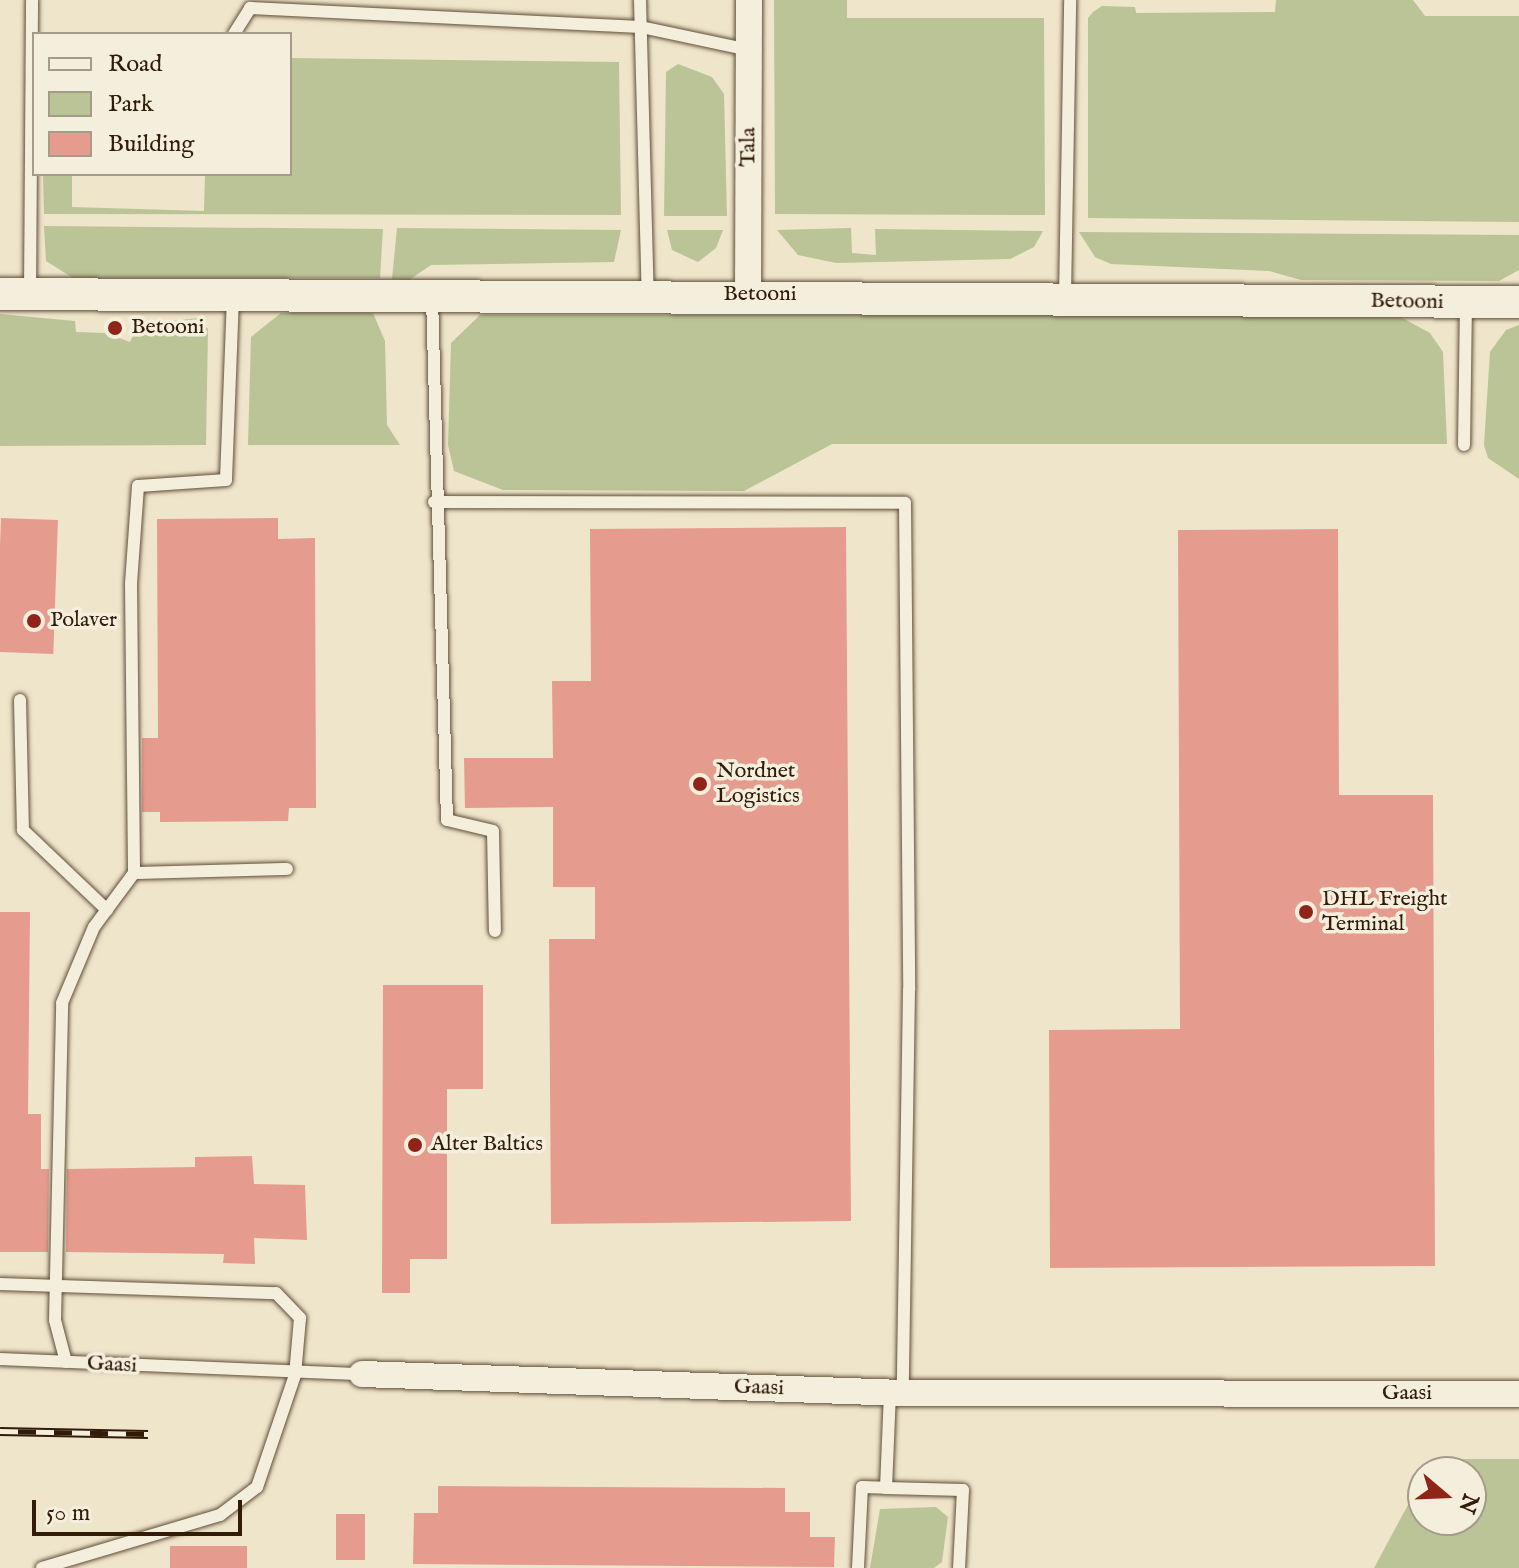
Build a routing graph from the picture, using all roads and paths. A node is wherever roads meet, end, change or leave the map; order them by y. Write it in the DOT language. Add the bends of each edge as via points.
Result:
graph roads {
  1 [pos="32,0"];
  2 [pos="640,0"];
  3 [pos="749,0"];
  4 [pos="1070,0"];
  5 [pos="641,27"];
  6 [pos="235,32"];
  7 [pos="749,50"];
  8 [pos="32,141"];
  9 [pos="15,294"];
  10 [pos="233,294"];
  11 [pos="432,294"];
  12 [pos="748,295"];
  13 [pos="648,296"];
  14 [pos="1065,298"];
  15 [pos="1466,302"];
  16 [pos="1519,302"];
  17 [pos="1464,445"];
  18 [pos="434,502"];
  19 [pos="20,700"];
  20 [pos="287,869"];
  21 [pos="134,873"];
  22 [pos="107,910"];
  23 [pos="495,931"];
  24 [pos="0,1284"];
  25 [pos="56,1284"];
  26 [pos="0,1359"];
  27 [pos="66,1362"];
  28 [pos="362,1374"];
  29 [pos="295,1375"];
  30 [pos="896,1393"];
  31 [pos="1519,1394"];
  32 [pos="886,1488"];
  33 [pos="42,1568"];
  34 [pos="858,1568"];
  35 [pos="959,1568"];
  1 -- 8 [label="lane"];
  2 -- 5 [label="lane"];
  3 -- 7 [label="street, Tala"];
  4 -- 14 [label="lane"];
  5 -- 6 [label="lane" via="250,8"];
  5 -- 7 [label="lane"];
  5 -- 13 [label="lane"];
  7 -- 12 [label="street, Tala"];
  8 -- 9 [label="lane"];
  9 -- 10 [label="street, Betooni"];
  10 -- 11 [label="street, Betooni"];
  10 -- 21 [label="lane" via="226,480 138,486 131,583"];
  11 -- 13 [label="street, Betooni"];
  11 -- 18 [label="lane"];
  12 -- 13 [label="street, Betooni"];
  12 -- 14 [label="street, Betooni"];
  14 -- 15 [label="street, Betooni"];
  15 -- 16 [label="street, Betooni"];
  15 -- 17 [label="lane"];
  18 -- 23 [label="lane" via="443,585 447,820 493,831"];
  18 -- 30 [label="lane" via="905,503 909,990"];
  19 -- 22 [label="lane" via="23,830"];
  20 -- 21 [label="lane"];
  21 -- 22 [label="lane"];
  22 -- 25 [label="lane" via="62,1003"];
  24 -- 25 [label="lane"];
  25 -- 27 [label="lane" via="55,1320"];
  25 -- 29 [label="lane" via="276,1293 300,1318"];
  26 -- 27 [label="lane, Gaasi"];
  27 -- 29 [label="lane, Gaasi"];
  28 -- 29 [label="lane, Gaasi"];
  28 -- 30 [label="street, Gaasi"];
  29 -- 33 [label="lane" via="257,1487 220,1515"];
  30 -- 31 [label="street, Gaasi"];
  30 -- 32 [label="lane"];
  32 -- 34 [label="lane" via="862,1487"];
  32 -- 35 [label="lane" via="963,1490"];
}
